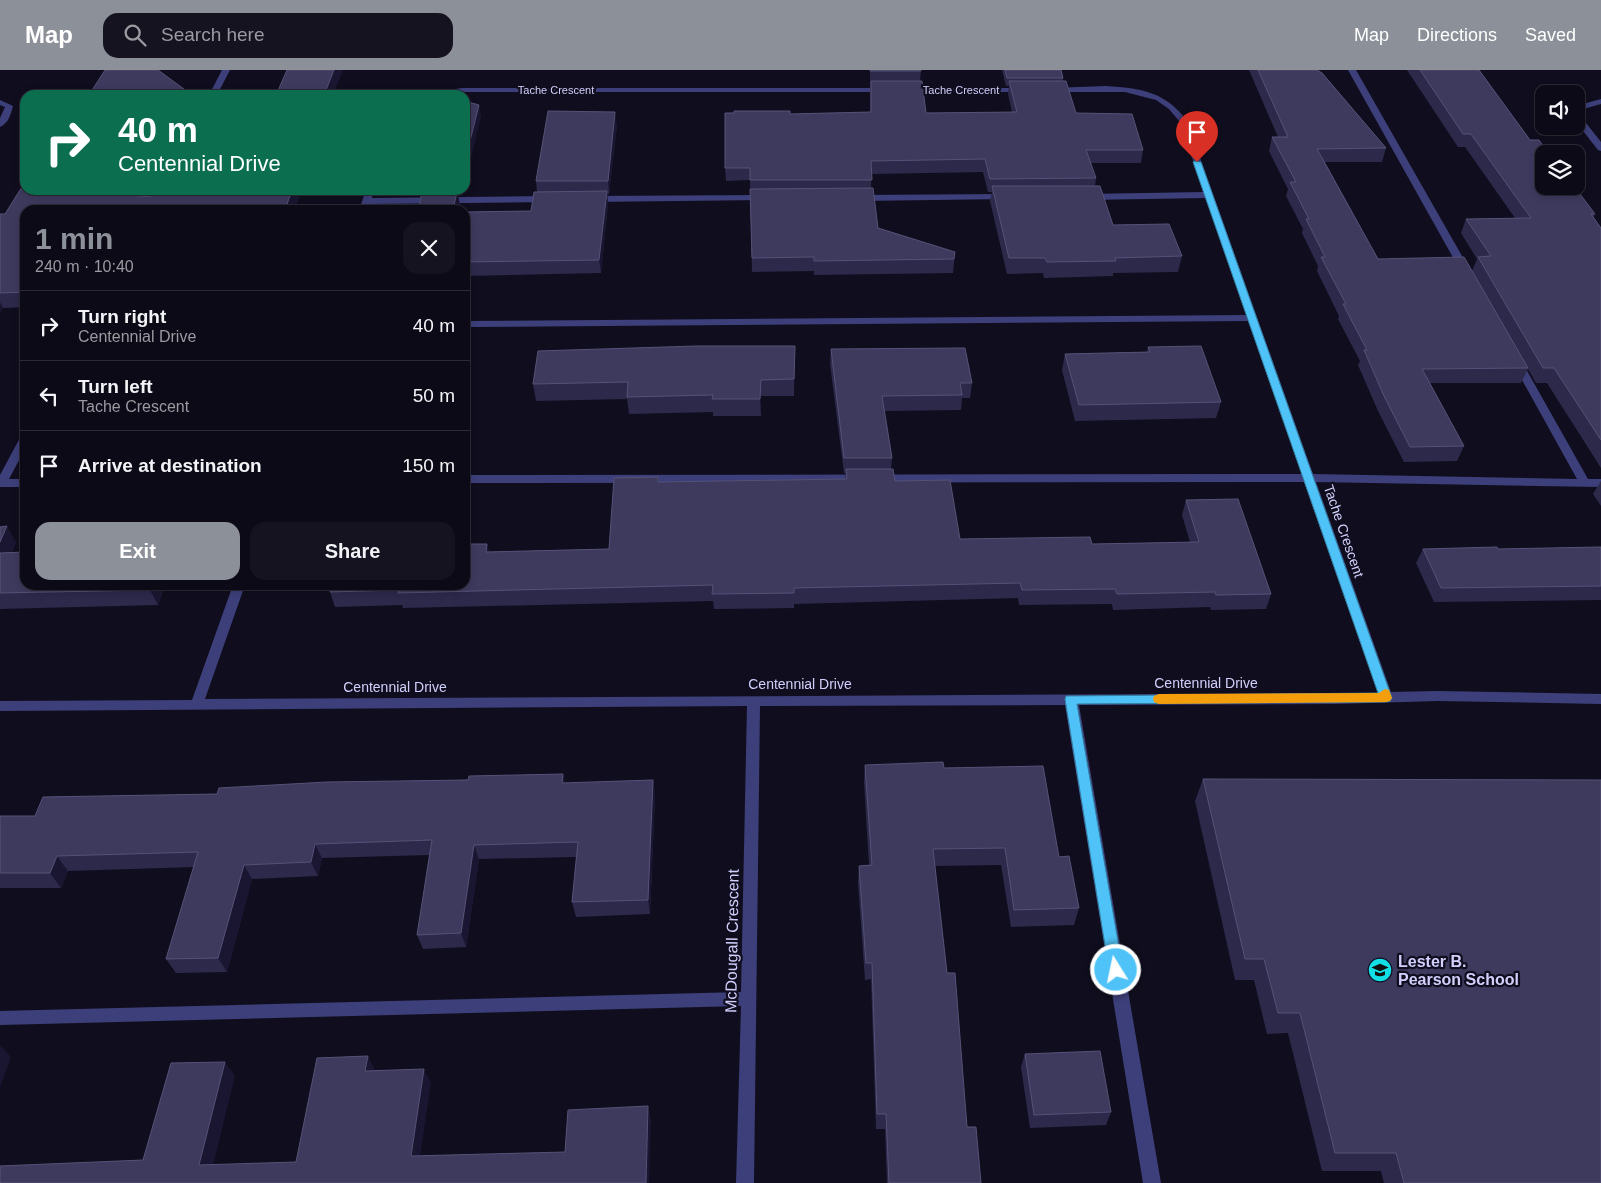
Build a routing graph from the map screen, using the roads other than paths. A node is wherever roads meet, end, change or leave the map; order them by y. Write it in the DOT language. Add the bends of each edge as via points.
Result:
graph roads {
  1 [pos="226,70"];
  2 [pos="1352,70"];
  3 [pos="215,90"];
  4 [pos="470,90"];
  5 [pos="1035,90"];
  6 [pos="1045,90"];
  7 [pos="1601,101"];
  8 [pos="0,102"];
  9 [pos="1585,106"];
  10 [pos="0,124"];
  11 [pos="1585,128"];
  12 [pos="1601,148"];
  13 [pos="1209,196"];
  14 [pos="1013,197"];
  15 [pos="1073,197"];
  16 [pos="774,198"];
  17 [pos="854,198"];
  18 [pos="554,199"];
  19 [pos="584,199"];
  20 [pos="365,205"];
  21 [pos="1469,277"];
  22 [pos="1252,318"];
  23 [pos="470,324"];
  24 [pos="1512,354"];
  25 [pos="20,448"];
  26 [pos="1310,478"];
  27 [pos="470,479"];
  28 [pos="1,483"];
  29 [pos="20,483"];
  30 [pos="1585,483"];
  31 [pos="1601,483"];
  32 [pos="238,590"];
  33 [pos="1386,698"];
  34 [pos="1070,699"];
  35 [pos="1601,699"];
  36 [pos="754,700"];
  37 [pos="196,704"];
  38 [pos="0,706"];
  39 [pos="749,999"];
  40 [pos="0,1018"];
  41 [pos="745,1183"];
  42 [pos="1152,1183"];
  1 -- 3 [label="street"];
  2 -- 21 [label="street"];
  4 -- 5 [label="street, Tache Crescent"];
  6 -- 13 [label="street, Tache Crescent" via="1124,90 1164,100 1177,110 1183,121"];
  7 -- 9 [label="street"];
  8 -- 10 [label="street" via="9,106"];
  11 -- 12 [label="street"];
  13 -- 15 [label="street"];
  13 -- 22 [label="street, Tache Crescent"];
  14 -- 17 [label="street"];
  16 -- 19 [label="street"];
  18 -- 20 [label="street"];
  22 -- 23 [label="street"];
  22 -- 26 [label="street, Tache Crescent"];
  24 -- 30 [label="street"];
  25 -- 28 [label="street"];
  26 -- 27 [label="street"];
  26 -- 30 [label="street"];
  26 -- 33 [label="street, Tache Crescent"];
  28 -- 29 [label="street"];
  30 -- 31 [label="street"];
  32 -- 37 [label="street"];
  33 -- 34 [label="street, Centennial Drive"];
  33 -- 35 [label="street, Centennial Drive"];
  34 -- 36 [label="street, Centennial Drive"];
  34 -- 42 [label="street"];
  36 -- 37 [label="street, Centennial Drive"];
  36 -- 39 [label="street, McDougall Crescent"];
  37 -- 38 [label="street, Centennial Drive"];
  39 -- 40 [label="street"];
  39 -- 41 [label="street, McDougall Crescent"];
}
